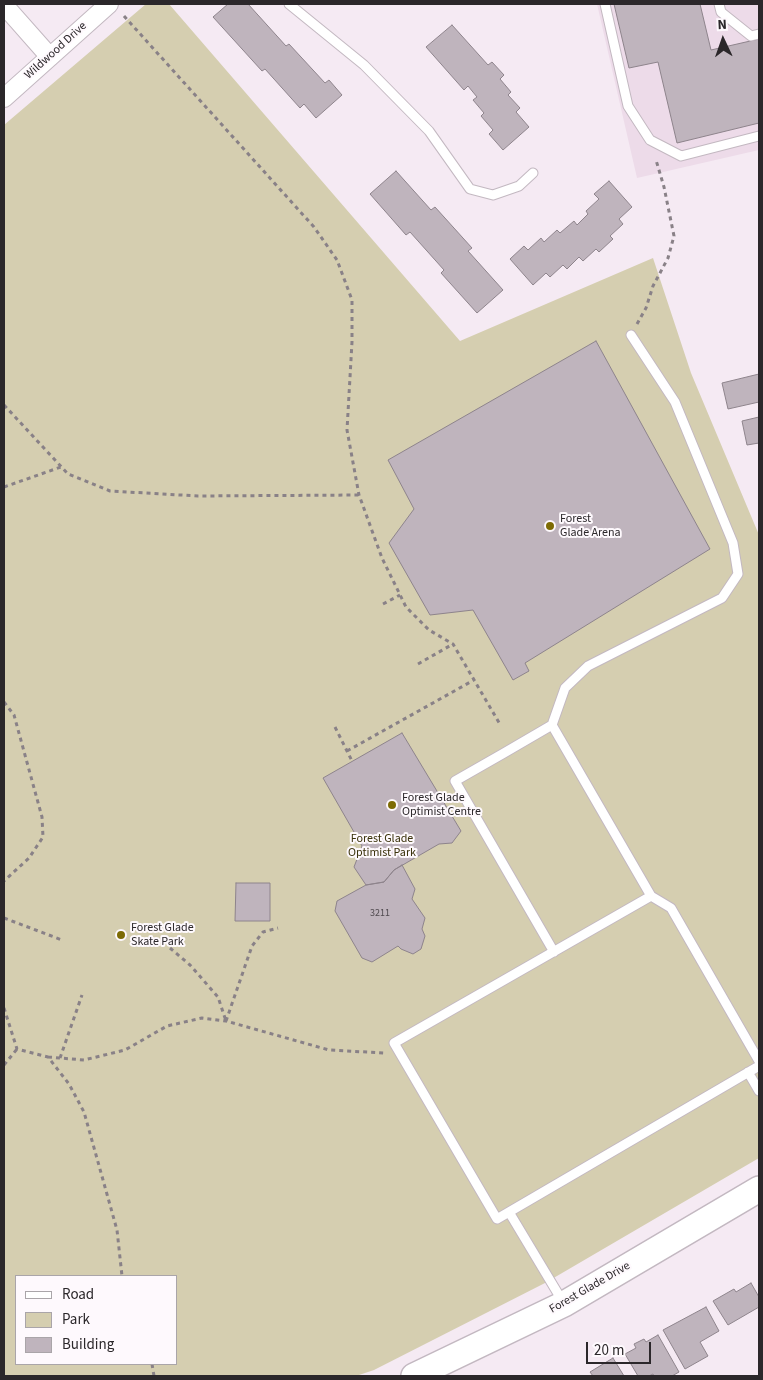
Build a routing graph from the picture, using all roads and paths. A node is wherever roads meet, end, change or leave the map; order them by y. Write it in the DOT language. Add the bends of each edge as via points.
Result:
graph roads {
  1 [pos="109,4"];
  2 [pos="288,4"];
  3 [pos="605,4"];
  4 [pos="719,4"];
  5 [pos="4,5"];
  6 [pos="123,15"];
  7 [pos="759,34"];
  8 [pos="50,57"];
  9 [pos="4,98"];
  10 [pos="759,136"];
  11 [pos="650,140"];
  12 [pos="533,173"];
  13 [pos="631,335"];
  14 [pos="4,405"];
  15 [pos="61,467"];
  16 [pos="4,487"];
  17 [pos="359,495"];
  18 [pos="400,595"];
  19 [pos="383,604"];
  20 [pos="453,644"];
  21 [pos="418,664"];
  22 [pos="474,680"];
  23 [pos="4,702"];
  24 [pos="501,726"];
  25 [pos="552,726"];
  26 [pos="335,727"];
  27 [pos="347,751"];
  28 [pos="352,761"];
  29 [pos="4,881"];
  30 [pos="651,896"];
  31 [pos="4,918"];
  32 [pos="278,928"];
  33 [pos="62,940"];
  34 [pos="170,948"];
  35 [pos="554,952"];
  36 [pos="82,995"];
  37 [pos="4,1008"];
  38 [pos="226,1021"];
  39 [pos="17,1049"];
  40 [pos="383,1053"];
  41 [pos="48,1057"];
  42 [pos="60,1058"];
  43 [pos="759,1061"];
  44 [pos="4,1065"];
  45 [pos="759,1066"];
  46 [pos="748,1072"];
  47 [pos="759,1091"];
  48 [pos="759,1189"];
  49 [pos="509,1212"];
  50 [pos="122,1275"];
  51 [pos="564,1304"];
  52 [pos="414,1376"];
  1 -- 8 [label="street, Wildwood Drive"];
  2 -- 12 [label="lane" via="364,65 430,130 470,189 493,194 519,186"];
  3 -- 11 [label="lane" via="628,106"];
  4 -- 7 [label="lane" via="721,12 752,36"];
  5 -- 8 [label="street"];
  6 -- 17 [label="path" via="314,227 337,260 352,300 347,430"];
  8 -- 9 [label="street, Wildwood Drive"];
  10 -- 11 [label="lane" via="681,156"];
  11 -- 13 [label="path" via="674,236 668,258"];
  13 -- 25 [label="lane" via="675,402 733,542 738,574 722,598 588,666 565,688"];
  14 -- 15 [label="path"];
  15 -- 16 [label="path"];
  15 -- 17 [label="path" via="68,474 110,491 198,496"];
  17 -- 18 [label="path" via="382,558"];
  18 -- 19 [label="path"];
  18 -- 20 [label="path" via="406,607 429,630"];
  20 -- 21 [label="path"];
  20 -- 22 [label="path"];
  22 -- 24 [label="path"];
  22 -- 27 [label="path"];
  23 -- 29 [label="path" via="14,715 42,817 43,837 29,858"];
  25 -- 30 [label="lane"];
  25 -- 35 [label="lane" via="455,782"];
  26 -- 27 [label="path"];
  27 -- 28 [label="path"];
  30 -- 35 [label="lane"];
  30 -- 43 [label="lane" via="671,908"];
  31 -- 33 [label="path"];
  32 -- 38 [label="path" via="263,932 252,946"];
  34 -- 38 [label="path" via="190,964 218,998"];
  35 -- 49 [label="lane" via="394,1044 497,1219"];
  36 -- 42 [label="path"];
  37 -- 39 [label="path"];
  38 -- 40 [label="path" via="329,1050"];
  38 -- 42 [label="path" via="202,1018 167,1026 125,1050 84,1060"];
  39 -- 41 [label="path"];
  39 -- 44 [label="path"];
  41 -- 42 [label="path"];
  41 -- 50 [label="path" via="69,1084 84,1112 117,1230"];
  45 -- 46 [label="lane"];
  46 -- 47 [label="lane"];
  46 -- 49 [label="lane"];
  48 -- 51 [label="street, Forest Glade Drive"];
  49 -- 51 [label="lane"];
  51 -- 52 [label="street, Forest Glade Drive"];
}
